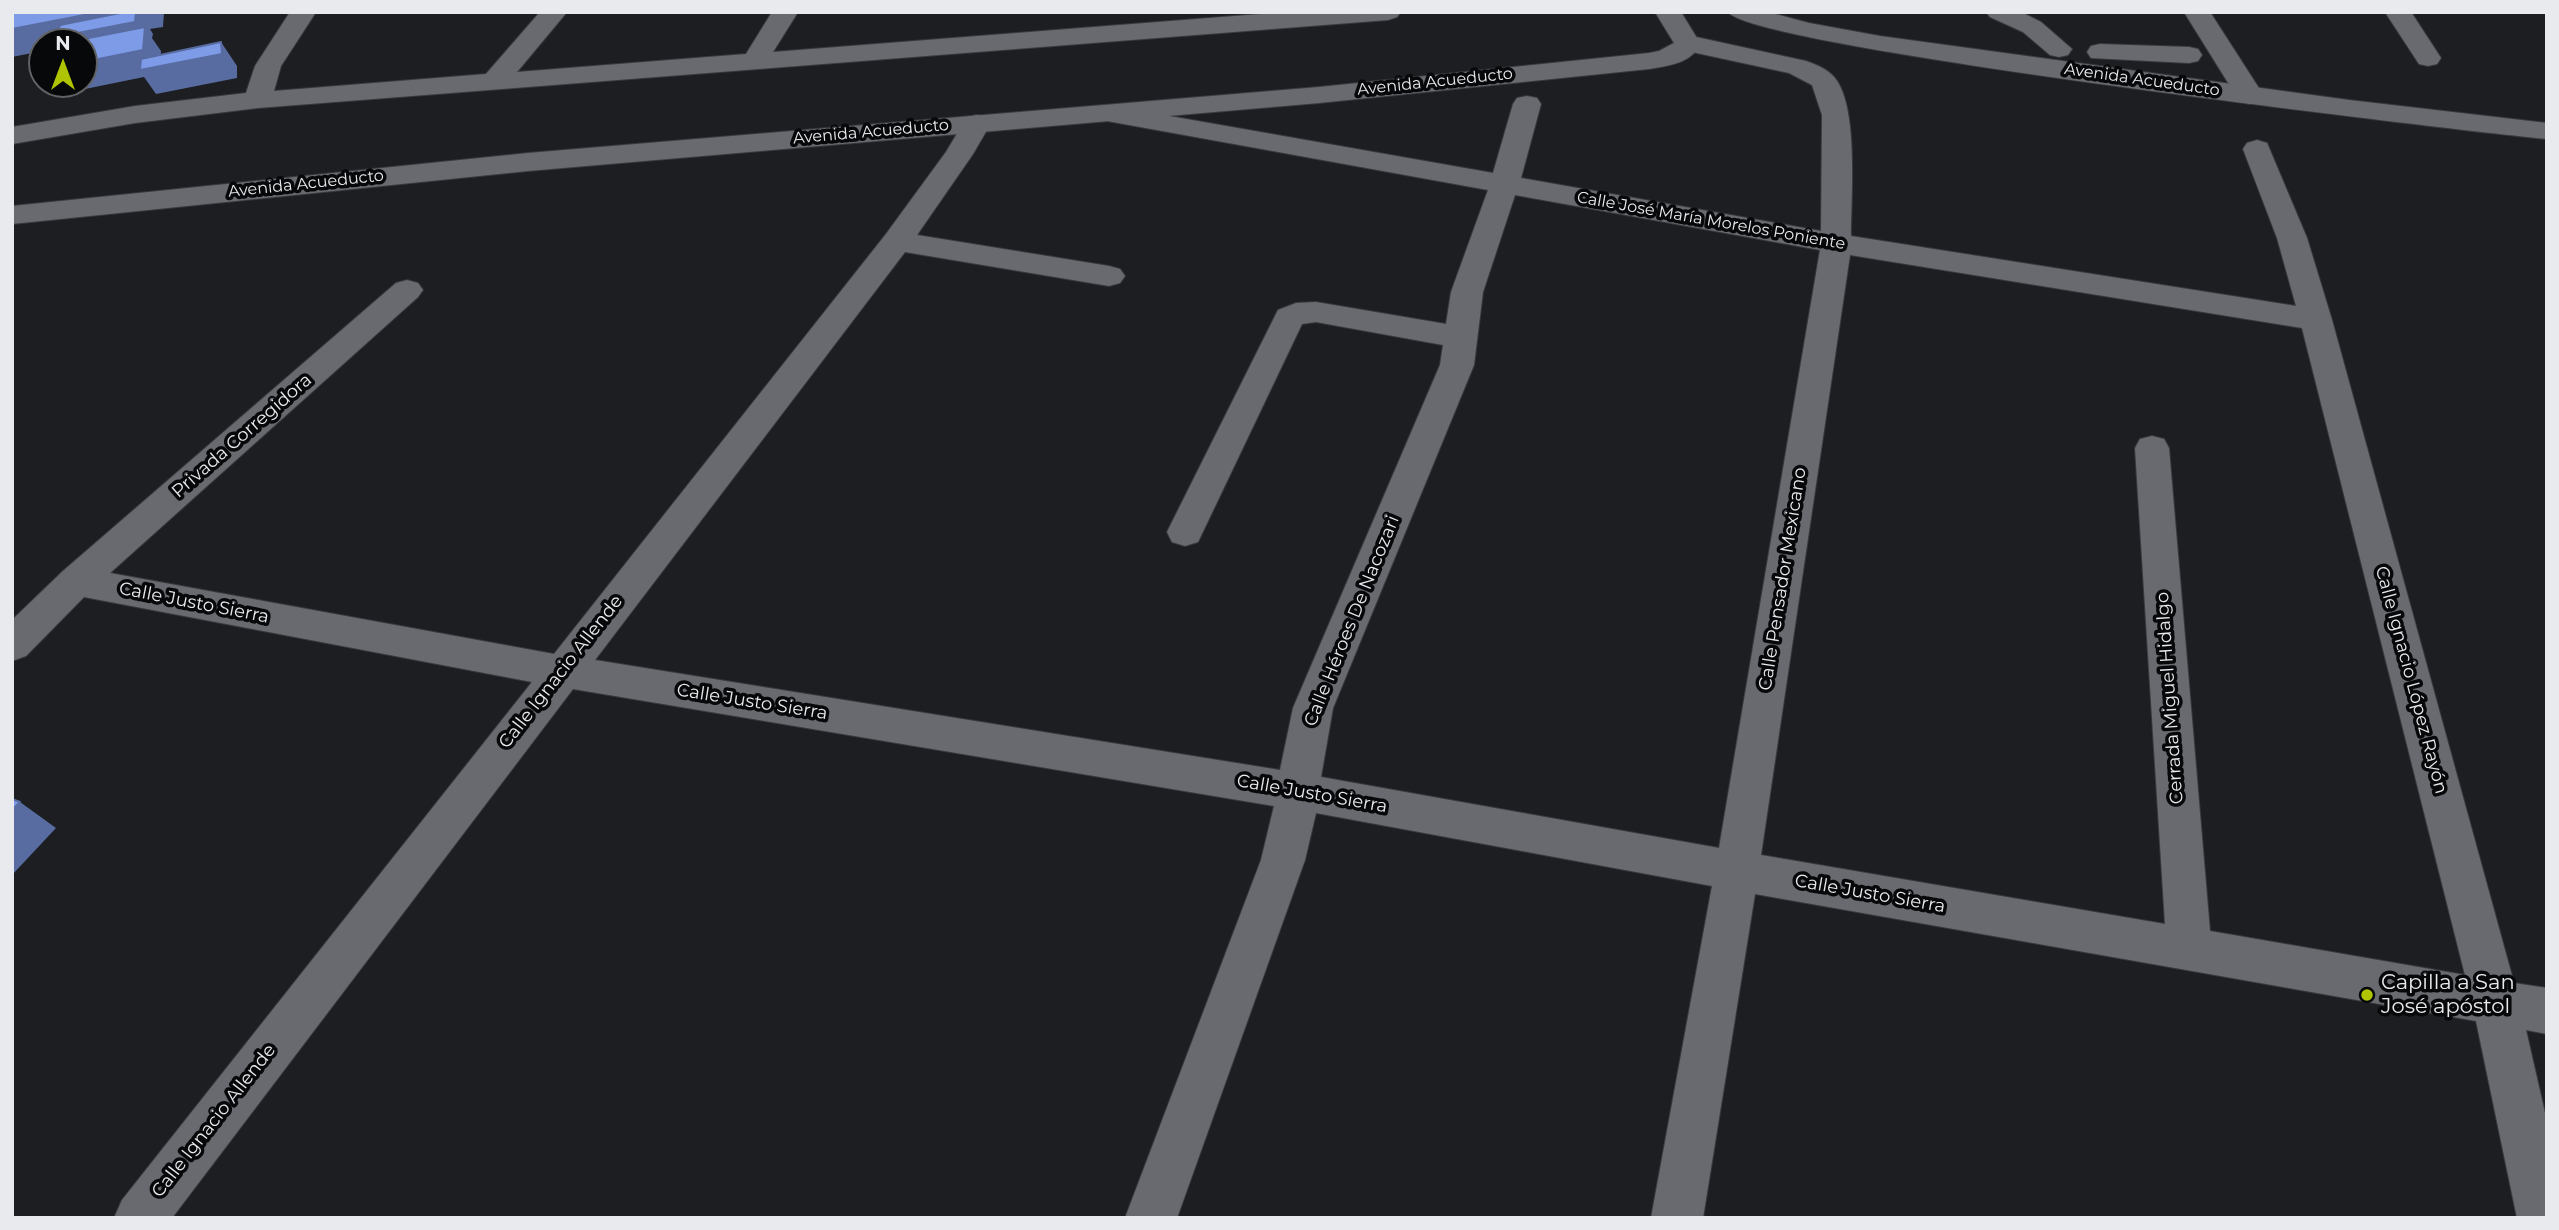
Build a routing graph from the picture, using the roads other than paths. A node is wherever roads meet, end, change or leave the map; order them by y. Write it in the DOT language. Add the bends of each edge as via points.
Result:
graph roads {
  1 [pos="303,12"];
  2 [pos="554,12"];
  3 [pos="785,12"];
  4 [pos="1388,12"];
  5 [pos="1668,12"];
  6 [pos="1741,12"];
  7 [pos="1756,12"];
  8 [pos="1999,12"];
  9 [pos="2197,12"];
  10 [pos="2398,12"];
  11 [pos="1687,43"];
  12 [pos="2059,49"];
  13 [pos="2189,55"];
  14 [pos="2428,58"];
  15 [pos="754,62"];
  16 [pos="493,83"];
  17 [pos="2250,96"];
  18 [pos="258,100"];
  19 [pos="1527,104"];
  20 [pos="1107,113"];
  21 [pos="977,123"];
  22 [pos="2547,131"];
  23 [pos="12,136"];
  24 [pos="2257,149"];
  25 [pos="1504,185"];
  26 [pos="12,215"];
  27 [pos="897,241"];
  28 [pos="1836,243"];
  29 [pos="1110,276"];
  30 [pos="407,290"];
  31 [pos="2316,320"];
  32 [pos="1459,337"];
  33 [pos="2152,448"];
  34 [pos="1185,532"];
  35 [pos="76,581"];
  36 [pos="12,645"];
  37 [pos="561,671"];
  38 [pos="1297,791"];
  39 [pos="1737,871"];
  40 [pos="2189,948"];
  41 [pos="2496,1003"];
  42 [pos="2547,1012"];
  43 [pos="140,1218"];
  44 [pos="1151,1218"];
  45 [pos="1676,1218"];
  46 [pos="2543,1218"];
  1 -- 18 [label="street" via="268,66"];
  2 -- 16 [label="street"];
  3 -- 15 [label="street"];
  4 -- 15 [label="street" via="999,32"];
  5 -- 11 [label="street"];
  6 -- 17 [label="street, Avenida Acueducto" via="1806,31"];
  7 -- 12 [label="street"];
  8 -- 12 [label="street" via="2032,27"];
  9 -- 17 [label="street"];
  10 -- 14 [label="street"];
  11 -- 20 [label="street, Avenida Acueducto" via="1678,53 1649,61"];
  11 -- 28 [label="street, Calle Pensador Mexicano" via="1797,67 1824,82 1836,116"];
  12 -- 13 [label="street"];
  15 -- 16 [label="street"];
  16 -- 18 [label="street"];
  17 -- 22 [label="street, Avenida Acueducto"];
  18 -- 23 [label="street" via="122,116"];
  19 -- 25 [label="street, Calle Héroes De Nacozari"];
  20 -- 21 [label="street, Avenida Acueducto"];
  20 -- 25 [label="street, Calle José María Morelos Poniente"];
  21 -- 26 [label="street, Avenida Acueducto"];
  21 -- 27 [label="street, Calle Ignacio Allende"];
  24 -- 31 [label="street, Calle Ignacio López Rayón" via="2292,238"];
  25 -- 28 [label="street, Calle José María Morelos Poniente"];
  25 -- 32 [label="street, Calle Héroes De Nacozari" via="1467,292"];
  27 -- 29 [label="street"];
  27 -- 37 [label="street, Calle Ignacio Allende"];
  28 -- 31 [label="street, Calle José María Morelos Poniente"];
  28 -- 39 [label="street, Calle Pensador Mexicano"];
  30 -- 35 [label="street, Privada Corregidora"];
  31 -- 41 [label="street, Calle Ignacio López Rayón"];
  32 -- 34 [label="street" via="1316,312 1289,317"];
  32 -- 38 [label="street, Calle Héroes De Nacozari" via="1457,365 1313,708"];
  33 -- 40 [label="street, Cerrada Miguel Hidalgo"];
  35 -- 36 [label="street, Privada Corregidora"];
  35 -- 37 [label="street, Calle Justo Sierra"];
  37 -- 38 [label="street, Calle Justo Sierra"];
  37 -- 43 [label="street, Calle Ignacio Allende"];
  38 -- 39 [label="street, Calle Justo Sierra"];
  38 -- 44 [label="street, Calle Héroes De Nacozari" via="1283,860"];
  39 -- 40 [label="street, Calle Justo Sierra"];
  39 -- 45 [label="street, Calle Pensador Mexicano"];
  40 -- 41 [label="street, Calle Justo Sierra"];
  41 -- 42 [label="street, Calle Justo Sierra"];
  41 -- 46 [label="street, Calle Ignacio López Rayón"];
}
